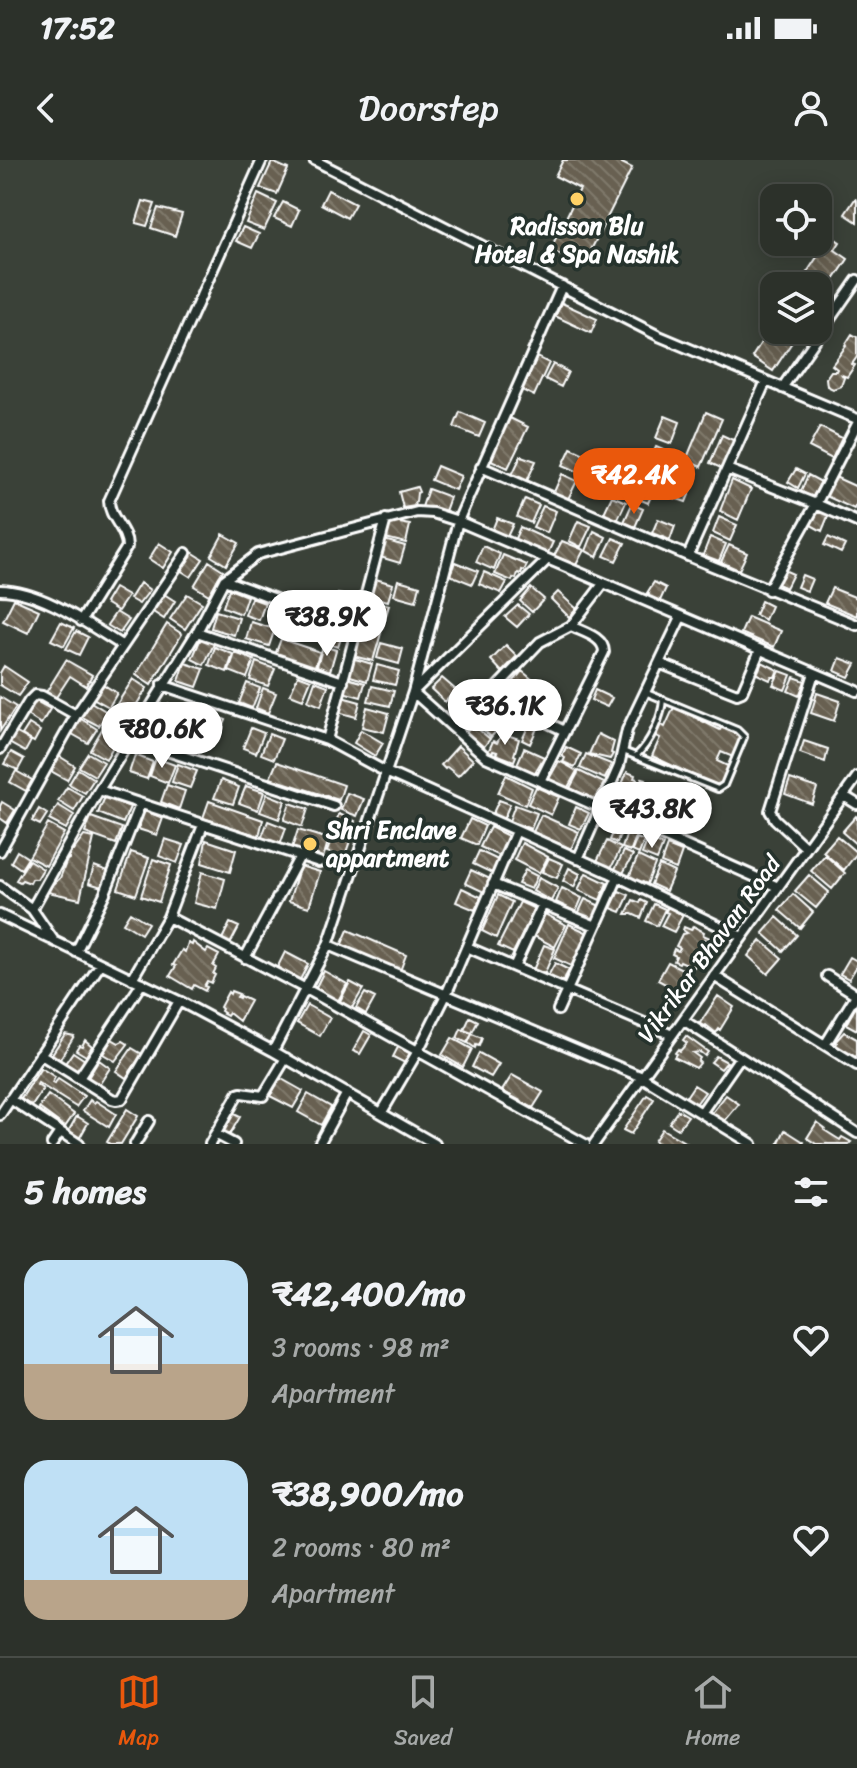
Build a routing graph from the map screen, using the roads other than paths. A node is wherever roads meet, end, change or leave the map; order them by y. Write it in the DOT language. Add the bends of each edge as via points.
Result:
graph roads {
  1 [pos="262,160"];
  2 [pos="314,160"];
  3 [pos="857,280"];
  4 [pos="562,286"];
  5 [pos="766,381"];
  6 [pos="782,388"];
  7 [pos="857,422"];
  8 [pos="481,467"];
  9 [pos="727,469"];
  10 [pos="816,504"];
  11 [pos="386,519"];
  12 [pos="458,521"];
  13 [pos="857,522"];
  14 [pos="186,553"];
  15 [pos="688,556"];
  16 [pos="547,560"];
  17 [pos="224,580"];
  18 [pos="603,584"];
  19 [pos="0,590"];
  20 [pos="768,590"];
  21 [pos="681,617"];
  22 [pos="81,621"];
  23 [pos="857,625"];
  24 [pos="571,626"];
  25 [pos="357,629"];
  26 [pos="197,632"];
  27 [pos="123,646"];
  28 [pos="760,650"];
  29 [pos="659,663"];
  30 [pos="814,673"];
  31 [pos="343,682"];
  32 [pos="162,685"];
  33 [pos="494,689"];
  34 [pos="857,691"];
  35 [pos="413,692"];
  36 [pos="645,692"];
  37 [pos="663,699"];
  38 [pos="518,709"];
  39 [pos="76,715"];
  40 [pos="504,728"];
  41 [pos="456,730"];
  42 [pos="565,731"];
  43 [pos="131,739"];
  44 [pos="327,740"];
  45 [pos="0,749"];
  46 [pos="623,751"];
  47 [pos="636,756"];
  48 [pos="386,772"];
  49 [pos="857,777"];
  50 [pos="540,781"];
  51 [pos="99,790"];
  52 [pos="844,796"];
  53 [pos="857,804"];
  54 [pos="140,805"];
  55 [pos="334,806"];
  56 [pos="600,809"];
  57 [pos="203,825"];
  58 [pos="516,831"];
  59 [pos="806,848"];
  60 [pos="0,851"];
  61 [pos="300,856"];
  62 [pos="578,859"];
  63 [pos="319,862"];
  64 [pos="618,877"];
  65 [pos="493,884"];
  66 [pos="0,886"];
  67 [pos="778,887"];
  68 [pos="543,904"];
  69 [pos="32,909"];
  70 [pos="0,915"];
  71 [pos="168,917"];
  72 [pos="596,926"];
  73 [pos="742,937"];
  74 [pos="54,941"];
  75 [pos="328,945"];
  76 [pos="467,947"];
  77 [pos="76,952"];
  78 [pos="245,958"];
  79 [pos="100,965"];
  80 [pos="514,967"];
  81 [pos="714,976"];
  82 [pos="827,976"];
  83 [pos="132,979"];
  84 [pos="142,983"];
  85 [pos="306,989"];
  86 [pos="568,990"];
  87 [pos="446,995"];
  88 [pos="857,995"];
  89 [pos="179,1001"];
  90 [pos="558,1010"];
  91 [pos="683,1020"];
  92 [pos="672,1035"];
  93 [pos="825,1045"];
  94 [pos="273,1051"];
  95 [pos="418,1051"];
  96 [pos="40,1054"];
  97 [pos="740,1057"];
  98 [pos="286,1058"];
  99 [pos="857,1065"];
  100 [pos="642,1077"];
  101 [pos="79,1078"];
  102 [pos="347,1093"];
  103 [pos="10,1099"];
  104 [pos="382,1112"];
  105 [pos="701,1113"];
  106 [pos="0,1115"];
  107 [pos="149,1121"];
  108 [pos="60,1132"];
  109 [pos="857,1133"];
  110 [pos="215,1134"];
  111 [pos="52,1144"];
  112 [pos="79,1144"];
  113 [pos="135,1144"];
  114 [pos="210,1144"];
  115 [pos="234,1144"];
  116 [pos="319,1144"];
  117 [pos="435,1144"];
  118 [pos="585,1144"];
  119 [pos="594,1144"];
  120 [pos="752,1144"];
  1 -- 22 [label="street" via="109,501 127,547"];
  2 -- 4 [label="street"];
  3 -- 6 [label="street"];
  4 -- 5 [label="street" via="659,336"];
  4 -- 8 [label="street"];
  5 -- 6 [label="street"];
  5 -- 9 [label="street"];
  6 -- 7 [label="street"];
  7 -- 10 [label="street"];
  8 -- 12 [label="street"];
  8 -- 15 [label="street"];
  9 -- 10 [label="street"];
  9 -- 15 [label="street"];
  10 -- 13 [label="street"];
  10 -- 20 [label="street"];
  11 -- 12 [label="street" via="425,512"];
  11 -- 17 [label="street" via="258,554"];
  11 -- 25 [label="street"];
  12 -- 16 [label="street"];
  12 -- 35 [label="street"];
  14 -- 27 [label="street"];
  15 -- 20 [label="street"];
  16 -- 18 [label="street"];
  16 -- 35 [label="street"];
  17 -- 25 [label="street"];
  17 -- 26 [label="street"];
  18 -- 21 [label="street"];
  18 -- 24 [label="street"];
  19 -- 22 [label="street" via="26,593"];
  20 -- 23 [label="street"];
  21 -- 28 [label="street"];
  21 -- 29 [label="street"];
  22 -- 27 [label="street"];
  24 -- 33 [label="street" via="540,642"];
  24 -- 42 [label="street" via="605,647"];
  25 -- 31 [label="street"];
  26 -- 31 [label="street"];
  26 -- 32 [label="street"];
  27 -- 39 [label="street"];
  28 -- 29 [label="street" via="737,694"];
  28 -- 30 [label="street"];
  29 -- 36 [label="street"];
  30 -- 34 [label="street"];
  30 -- 59 [label="street" via="770,811"];
  31 -- 44 [label="street"];
  32 -- 43 [label="street"];
  32 -- 44 [label="street"];
  33 -- 38 [label="street"];
  33 -- 41 [label="street"];
  35 -- 41 [label="street"];
  35 -- 48 [label="street"];
  36 -- 37 [label="lane"];
  36 -- 46 [label="street"];
  37 -- 47 [label="lane" via="649,740"];
  37 -- 47 [label="lane" via="744,737 724,785 718,789"];
  38 -- 40 [label="street"];
  38 -- 42 [label="street"];
  39 -- 45 [label="street" via="35,695"];
  39 -- 60 [label="street"];
  41 -- 50 [label="street" via="486,757"];
  42 -- 50 [label="street"];
  43 -- 51 [label="street"];
  43 -- 55 [label="street"];
  44 -- 48 [label="street"];
  46 -- 47 [label="lane"];
  46 -- 56 [label="street"];
  48 -- 58 [label="street"];
  48 -- 75 [label="street"];
  49 -- 52 [label="street, Vikrikar Bhavan Road"];
  50 -- 56 [label="street"];
  51 -- 54 [label="street"];
  51 -- 69 [label="street"];
  52 -- 53 [label="street"];
  52 -- 59 [label="street, Vikrikar Bhavan Road"];
  54 -- 57 [label="street"];
  54 -- 77 [label="street"];
  56 -- 62 [label="street"];
  56 -- 67 [label="street"];
  57 -- 61 [label="street"];
  57 -- 71 [label="street"];
  58 -- 62 [label="street"];
  58 -- 65 [label="street"];
  59 -- 67 [label="street, Vikrikar Bhavan Road"];
  61 -- 63 [label="street"];
  61 -- 78 [label="street"];
  62 -- 64 [label="street"];
  64 -- 72 [label="street"];
  64 -- 73 [label="street"];
  65 -- 68 [label="street"];
  65 -- 76 [label="street"];
  66 -- 69 [label="street"];
  67 -- 73 [label="street, Vikrikar Bhavan Road"];
  68 -- 72 [label="street"];
  68 -- 80 [label="street"];
  69 -- 74 [label="street"];
  70 -- 74 [label="street"];
  71 -- 78 [label="street"];
  71 -- 83 [label="street"];
  72 -- 86 [label="street"];
  73 -- 81 [label="street, Vikrikar Bhavan Road"];
  74 -- 77 [label="street"];
  75 -- 85 [label="street"];
  75 -- 87 [label="street"];
  76 -- 80 [label="street"];
  76 -- 87 [label="street"];
  77 -- 79 [label="street"];
  78 -- 85 [label="street"];
  79 -- 83 [label="street"];
  79 -- 96 [label="street"];
  80 -- 86 [label="street"];
  81 -- 91 [label="street, Vikrikar Bhavan Road"];
  81 -- 93 [label="street"];
  82 -- 88 [label="street"];
  83 -- 84 [label="street"];
  84 -- 89 [label="street"];
  84 -- 101 [label="street"];
  85 -- 94 [label="street"];
  85 -- 95 [label="street"];
  86 -- 90 [label="street"];
  86 -- 92 [label="street"];
  87 -- 95 [label="street"];
  87 -- 100 [label="street"];
  88 -- 93 [label="street"];
  89 -- 94 [label="street"];
  89 -- 101 [label="street" via="122,1099 112,1099"];
  91 -- 92 [label="street, Vikrikar Bhavan Road"];
  91 -- 97 [label="street"];
  92 -- 100 [label="street, Vikrikar Bhavan Road"];
  93 -- 99 [label="street"];
  94 -- 98 [label="street"];
  95 -- 104 [label="street"];
  95 -- 118 [label="street"];
  96 -- 101 [label="street"];
  96 -- 103 [label="street"];
  97 -- 105 [label="street"];
  97 -- 109 [label="street"];
  98 -- 102 [label="street"];
  98 -- 110 [label="street" via="263,1096 238,1094"];
  100 -- 105 [label="street"];
  100 -- 119 [label="street, Vikrikar Bhavan Road"];
  102 -- 104 [label="street"];
  102 -- 116 [label="street"];
  103 -- 106 [label="street"];
  103 -- 108 [label="street"];
  104 -- 117 [label="street"];
  105 -- 120 [label="street"];
  107 -- 113 [label="street"];
  108 -- 111 [label="street"];
  108 -- 112 [label="street"];
  110 -- 114 [label="street"];
  110 -- 115 [label="street"];
}
